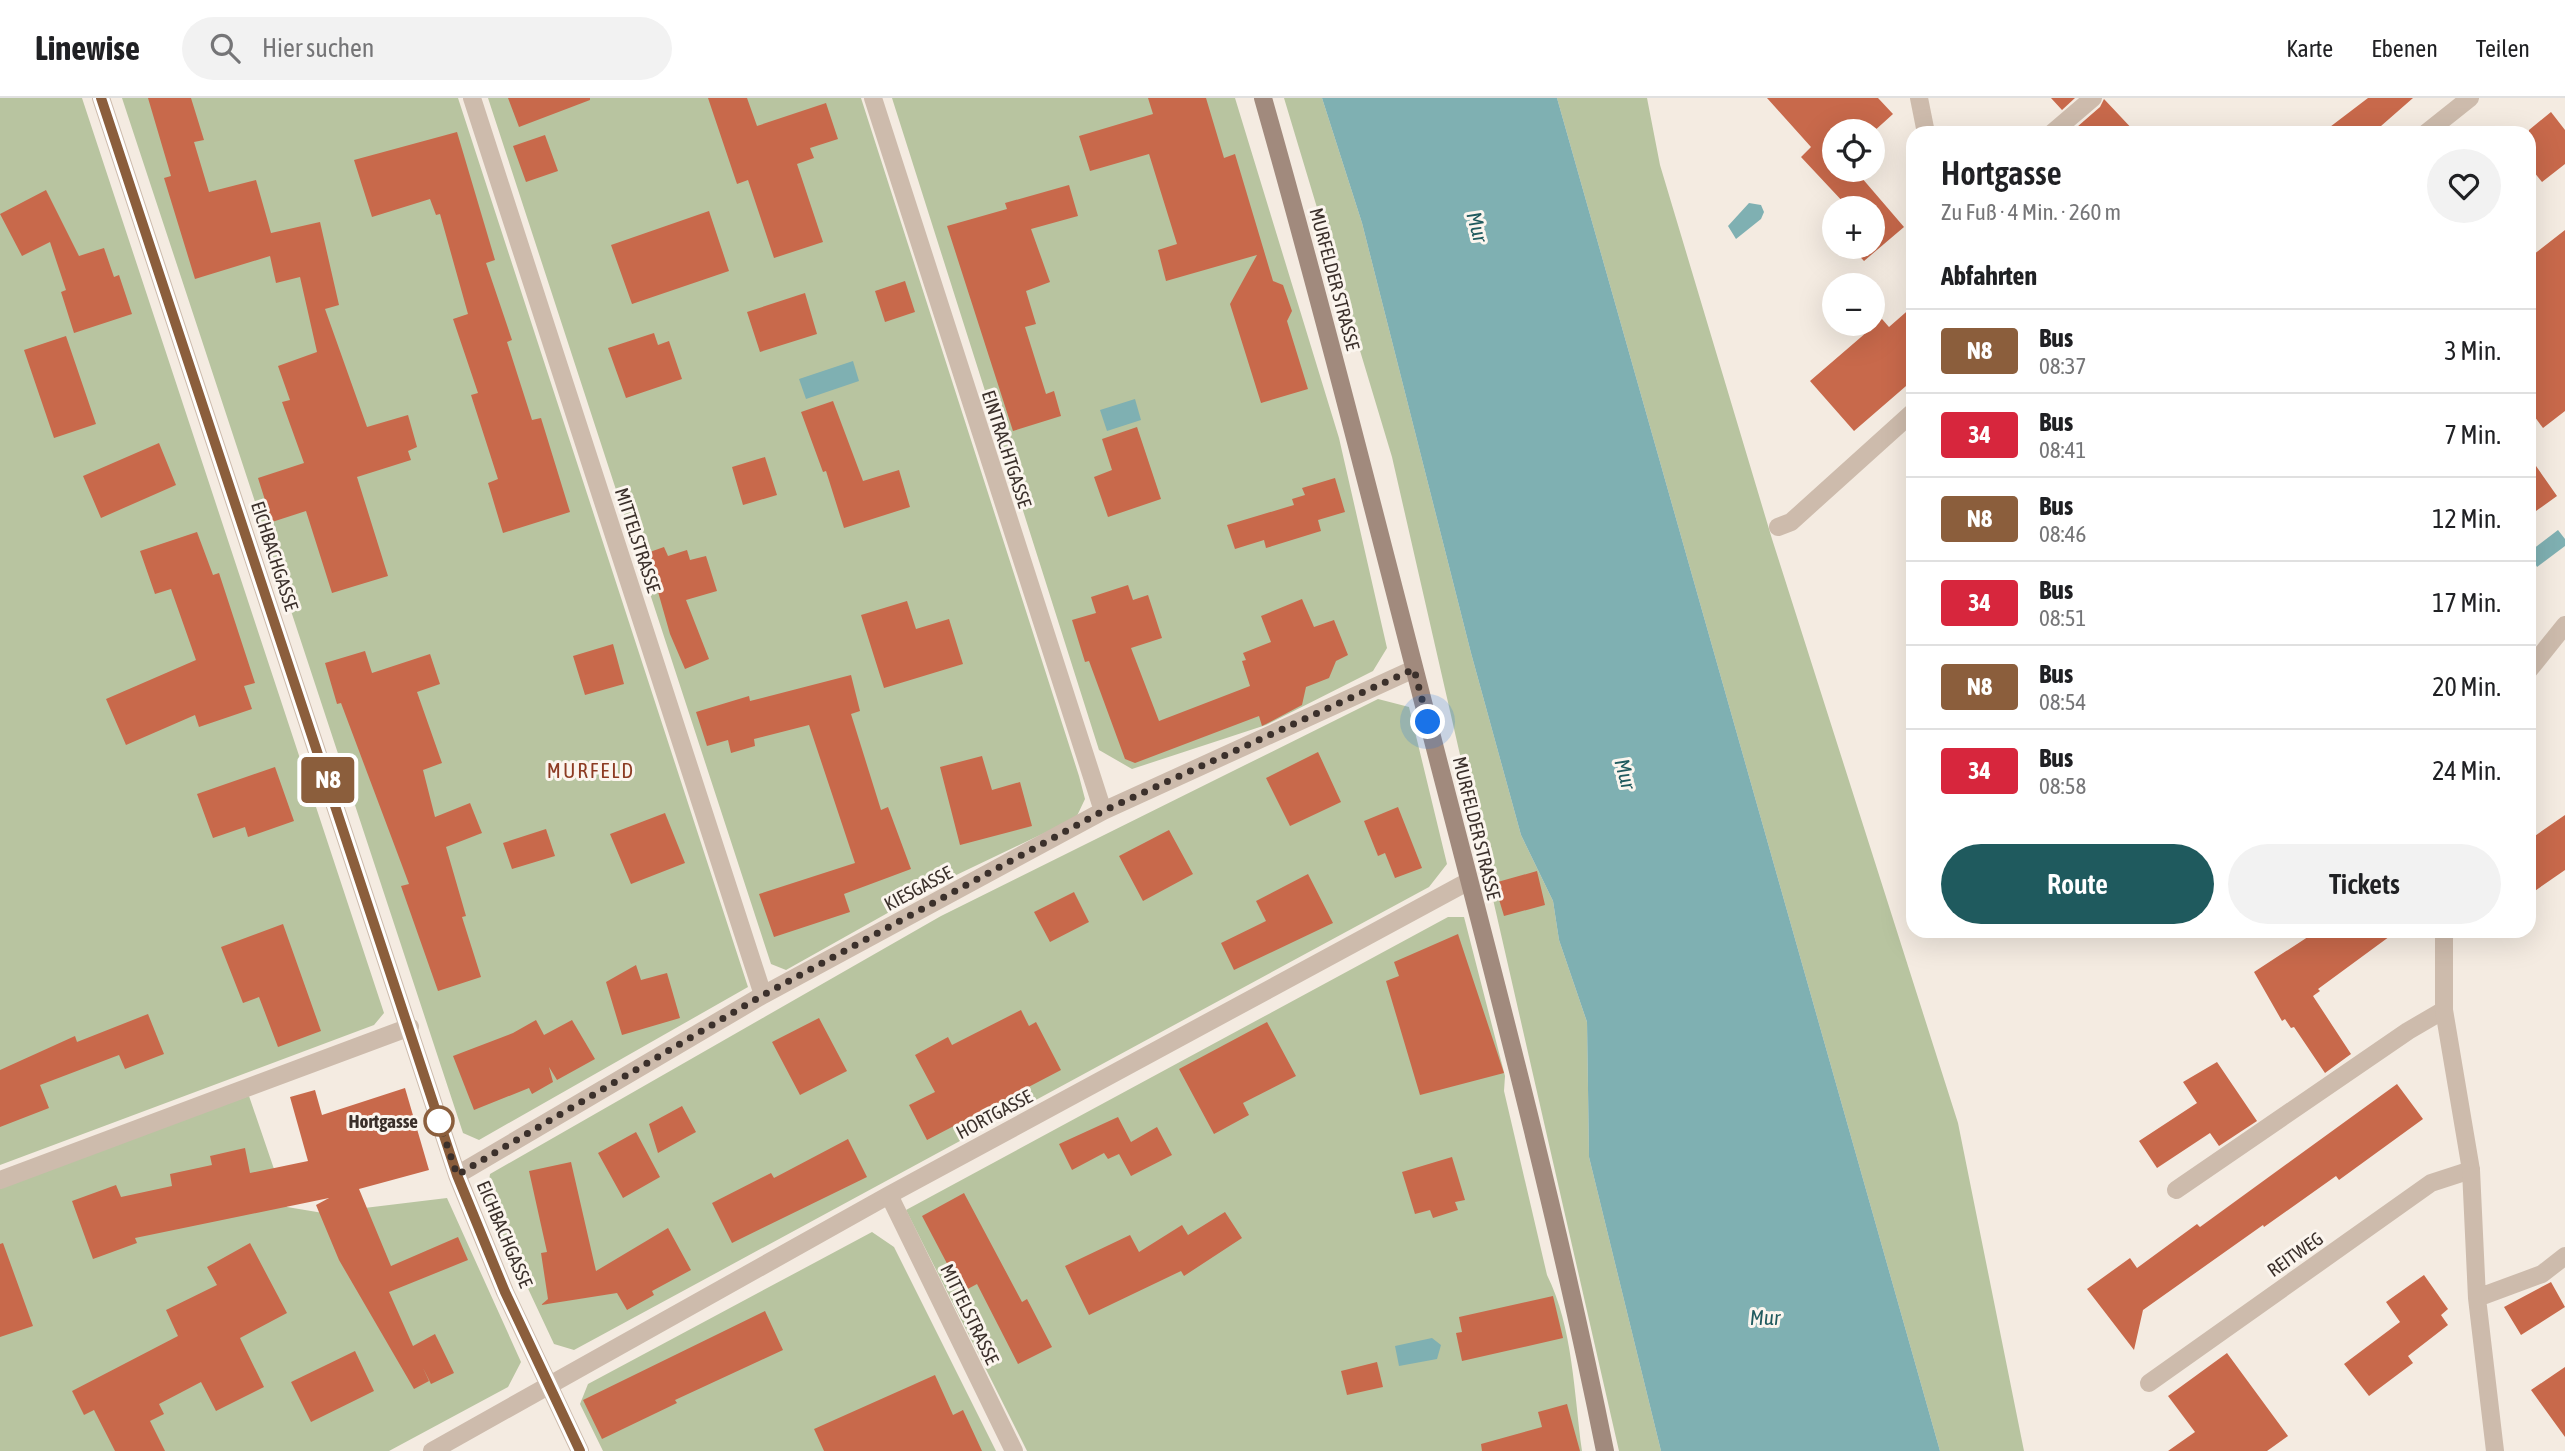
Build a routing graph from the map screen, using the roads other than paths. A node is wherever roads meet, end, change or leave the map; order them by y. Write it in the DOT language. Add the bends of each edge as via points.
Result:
graph roads {
  1 [pos="101,98"];
  2 [pos="472,98"];
  3 [pos="873,98"];
  4 [pos="1263,98"];
  5 [pos="1919,98"];
  6 [pos="2093,98"];
  7 [pos="2470,98"];
  8 [pos="1925,126"];
  9 [pos="2060,126"];
  10 [pos="2435,126"];
  11 [pos="1906,418"];
  12 [pos="1778,527"];
  13 [pos="2565,625"];
  14 [pos="2536,661"];
  15 [pos="1414,669"];
  16 [pos="1103,811"];
  17 [pos="1469,881"];
  18 [pos="2444,938"];
  19 [pos="763,995"];
  20 [pos="2444,1010"];
  21 [pos="410,1027"];
  22 [pos="2471,1170"];
  23 [pos="457,1175"];
  24 [pos="0,1180"];
  25 [pos="2176,1190"];
  26 [pos="889,1195"];
  27 [pos="2565,1256"];
  28 [pos="2477,1298"];
  29 [pos="2149,1383"];
  30 [pos="549,1385"];
  31 [pos="432,1451"];
  32 [pos="580,1451"];
  33 [pos="1014,1451"];
  34 [pos="1605,1451"];
  35 [pos="2495,1451"];
  1 -- 21 [label="street, EICHBACHGASSE"];
  2 -- 19 [label="street, MITTELSTRASSE"];
  3 -- 16 [label="street, EINTRACHTGASSE"];
  4 -- 15 [label="street, MURFELDER STRASSE" via="1328,326"];
  5 -- 8 [label="street"];
  6 -- 9 [label="street"];
  7 -- 10 [label="street"];
  11 -- 12 [label="street" via="1791,522"];
  13 -- 14 [label="street"];
  15 -- 16 [label="street, KIESGASSE"];
  15 -- 17 [label="street, MURFELDER STRASSE"];
  16 -- 19 [label="street, KIESGASSE"];
  17 -- 26 [label="street, HORTGASSE"];
  17 -- 34 [label="street, MURFELDER STRASSE" via="1575,1301"];
  18 -- 20 [label="street"];
  19 -- 23 [label="street, KIESGASSE"];
  20 -- 22 [label="street"];
  20 -- 25 [label="street"];
  21 -- 23 [label="street, EICHBACHGASSE"];
  21 -- 24 [label="street"];
  22 -- 28 [label="street"];
  22 -- 29 [label="street, REITWEG" via="2431,1183"];
  23 -- 30 [label="street, EICHBACHGASSE"];
  26 -- 30 [label="street, HORTGASSE"];
  26 -- 33 [label="street, MITTELSTRASSE"];
  27 -- 28 [label="street" via="2542,1274"];
  28 -- 35 [label="street"];
  30 -- 31 [label="street, HORTGASSE"];
  30 -- 32 [label="street, EICHBACHGASSE"];
}
